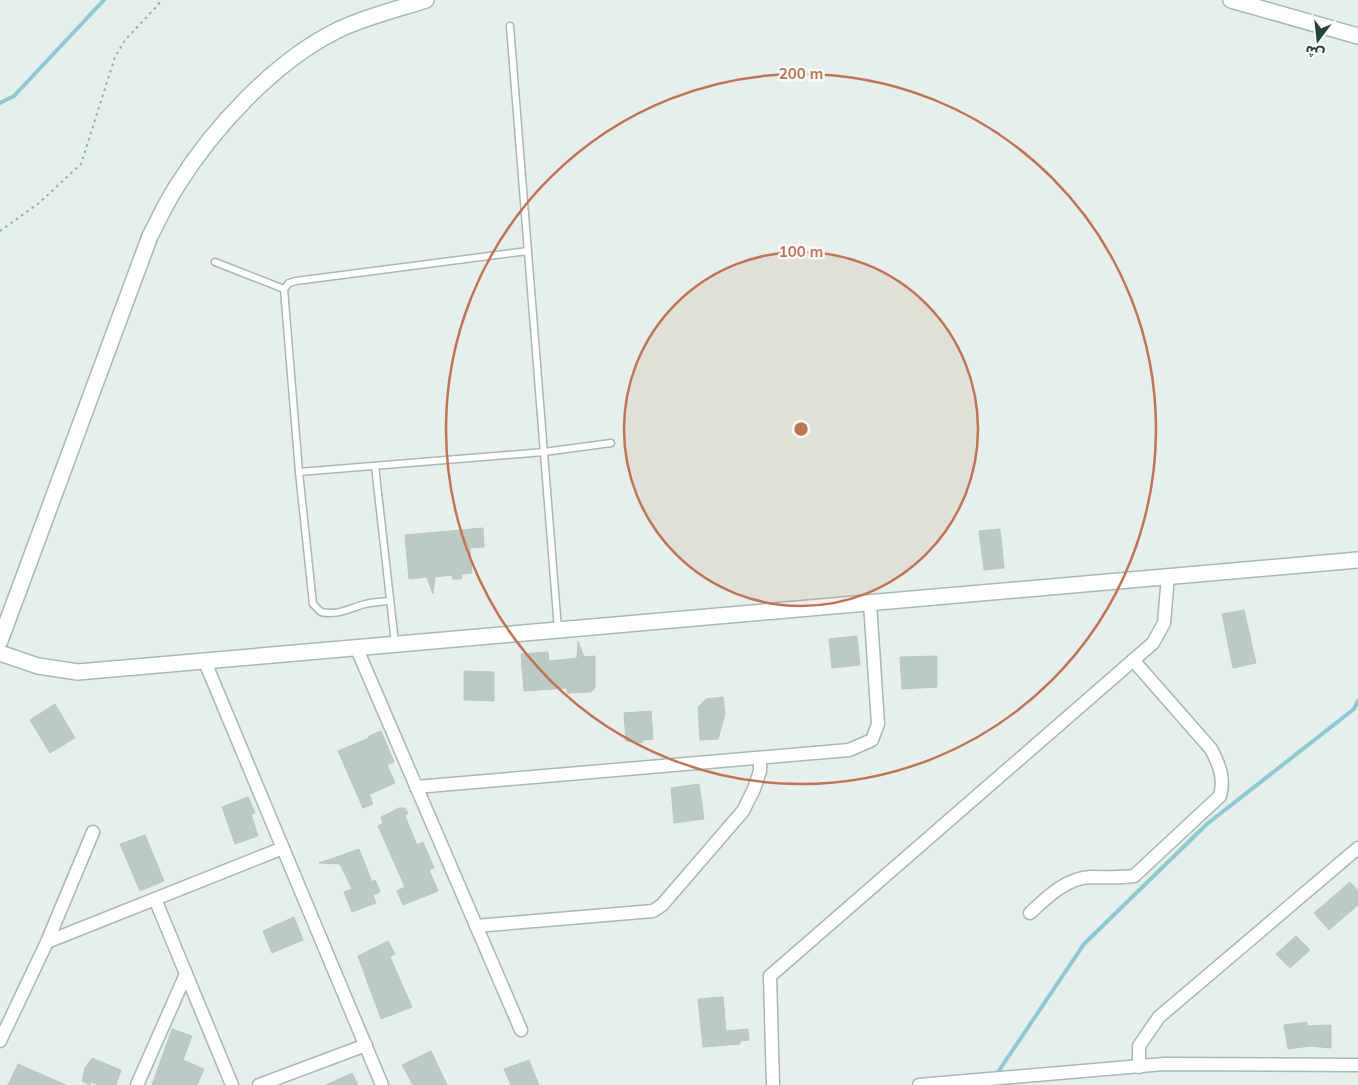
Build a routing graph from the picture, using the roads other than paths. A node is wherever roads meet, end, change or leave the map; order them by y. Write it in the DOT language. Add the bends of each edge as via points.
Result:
graph roads {
  1 [pos="426,0"];
  2 [pos="1231,0"];
  3 [pos="510,26"];
  4 [pos="1358,36"];
  5 [pos="528,251"];
  6 [pos="215,262"];
  7 [pos="284,289"];
  8 [pos="611,444"];
  9 [pos="544,452"];
  10 [pos="375,466"];
  11 [pos="299,472"];
  12 [pos="1358,560"];
  13 [pos="1168,576"];
  14 [pos="390,600"];
  15 [pos="870,603"];
  16 [pos="558,631"];
  17 [pos="0,641"];
  18 [pos="395,645"];
  19 [pos="357,649"];
  20 [pos="0,653"];
  21 [pos="1133,660"];
  22 [pos="205,662"];
  23 [pos="760,758"];
  24 [pos="416,788"];
  25 [pos="93,832"];
  26 [pos="283,848"];
  27 [pos="1358,848"];
  28 [pos="155,899"];
  29 [pos="1030,913"];
  30 [pos="476,926"];
  31 [pos="47,942"];
  32 [pos="186,974"];
  33 [pos="521,1030"];
  34 [pos="0,1041"];
  35 [pos="366,1046"];
  36 [pos="1358,1065"];
  37 [pos="1139,1067"];
  38 [pos="137,1085"];
  39 [pos="232,1085"];
  40 [pos="259,1085"];
  41 [pos="382,1085"];
  42 [pos="773,1085"];
  43 [pos="919,1085"];
  1 -- 17 [label="street" via="336,30 289,61 246,98 176,186 150,236"];
  2 -- 4 [label="street"];
  3 -- 5 [label="lane"];
  5 -- 7 [label="lane" via="296,281"];
  5 -- 9 [label="lane"];
  6 -- 7 [label="lane"];
  7 -- 11 [label="lane"];
  8 -- 9 [label="lane"];
  9 -- 10 [label="lane"];
  9 -- 16 [label="lane"];
  10 -- 11 [label="lane"];
  10 -- 14 [label="lane"];
  11 -- 14 [label="lane" via="312,598 316,609 332,613"];
  12 -- 13 [label="street"];
  13 -- 15 [label="street"];
  13 -- 21 [label="street" via="1164,622 1153,643"];
  14 -- 18 [label="lane"];
  15 -- 16 [label="street"];
  15 -- 23 [label="street" via="878,709 878,724 872,740 849,750"];
  16 -- 18 [label="street"];
  18 -- 19 [label="street"];
  19 -- 22 [label="street"];
  19 -- 24 [label="street"];
  20 -- 22 [label="street" via="38,666 78,672"];
  21 -- 29 [label="street" via="1211,748 1219,765 1223,786 1220,796 1134,876 1088,877 1058,887"];
  21 -- 42 [label="street" via="770,976"];
  22 -- 26 [label="street"];
  23 -- 24 [label="street"];
  23 -- 30 [label="street" via="760,772 743,810 662,905 653,911"];
  24 -- 30 [label="street"];
  25 -- 31 [label="street"];
  26 -- 28 [label="street"];
  26 -- 35 [label="street"];
  27 -- 37 [label="street" via="1159,1017 1139,1046"];
  28 -- 31 [label="street"];
  28 -- 32 [label="street"];
  30 -- 33 [label="street"];
  31 -- 34 [label="street"];
  32 -- 38 [label="street"];
  32 -- 39 [label="street"];
  35 -- 40 [label="street"];
  35 -- 41 [label="street"];
  36 -- 37 [label="street" via="1164,1064"];
  37 -- 43 [label="street"];
}
